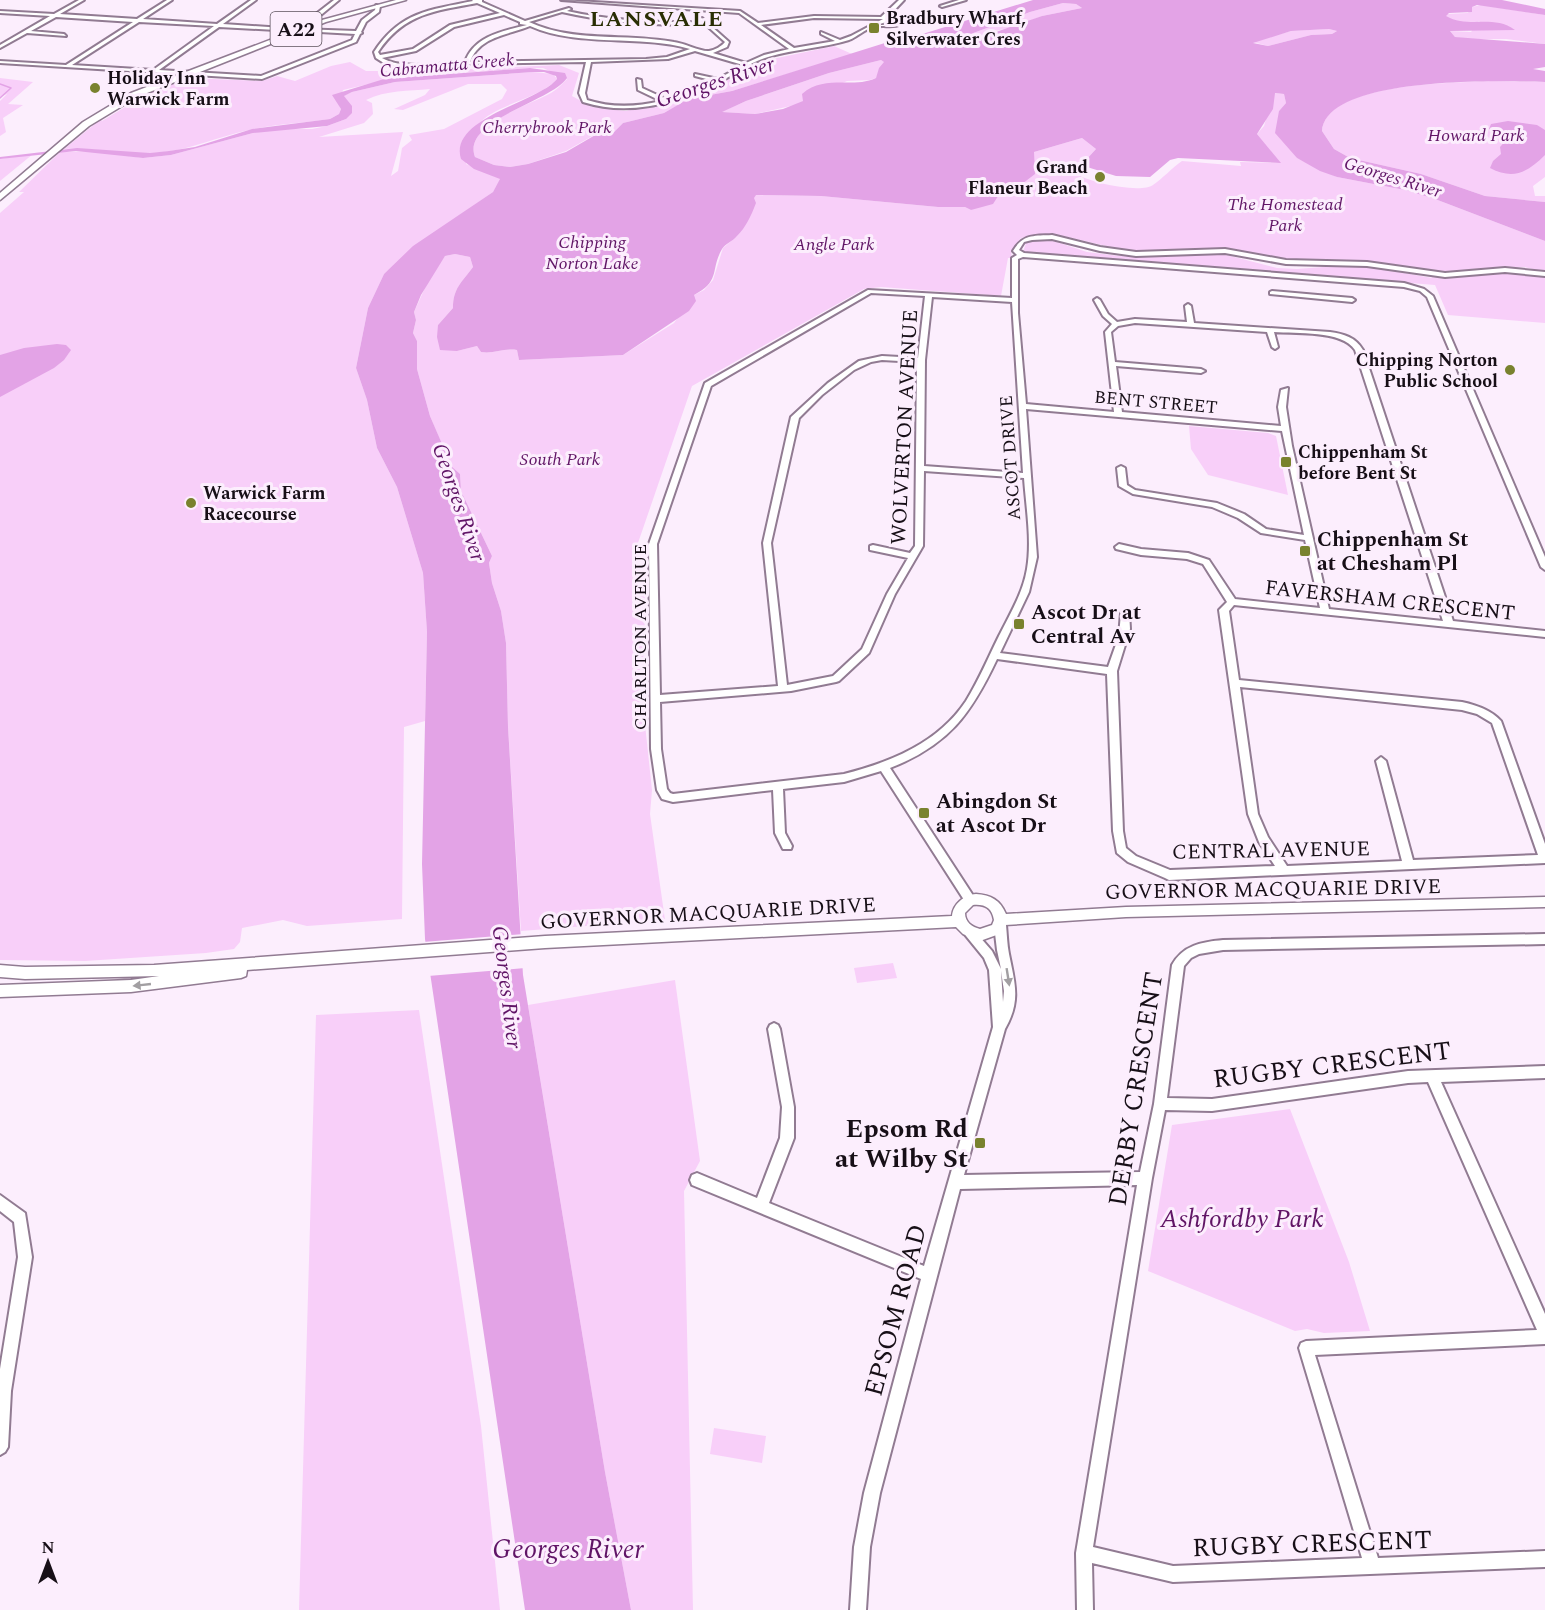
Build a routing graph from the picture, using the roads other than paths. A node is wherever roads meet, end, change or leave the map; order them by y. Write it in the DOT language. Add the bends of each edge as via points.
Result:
graph roads {
  1 [pos="82,0"];
  2 [pos="170,0"];
  3 [pos="254,0"];
  4 [pos="337,0"];
  5 [pos="392,0"];
  6 [pos="403,0"];
  7 [pos="563,0"];
  8 [pos="902,0"];
  9 [pos="964,0"];
  10 [pos="480,1"];
  11 [pos="493,2"];
  12 [pos="592,2"];
  13 [pos="378,6"];
  14 [pos="942,6"];
  15 [pos="704,8"];
  16 [pos="406,11"];
  17 [pos="562,11"];
  18 [pos="0,12"];
  19 [pos="790,13"];
  20 [pos="503,14"];
  21 [pos="56,15"];
  22 [pos="416,15"];
  23 [pos="794,18"];
  24 [pos="138,20"];
  25 [pos="881,20"];
  26 [pos="522,23"];
  27 [pos="705,23"];
  28 [pos="756,24"];
  29 [pos="219,25"];
  30 [pos="528,26"];
  31 [pos="874,26"];
  32 [pos="280,29"];
  33 [pos="298,30"];
  34 [pos="26,32"];
  35 [pos="360,33"];
  36 [pos="823,33"];
  37 [pos="64,35"];
  38 [pos="839,41"];
  39 [pos="0,47"];
  40 [pos="696,49"];
  41 [pos="793,50"];
  42 [pos="532,51"];
  43 [pos="709,53"];
  44 [pos="378,57"];
  45 [pos="589,61"];
  46 [pos="0,62"];
  47 [pos="529,62"];
  48 [pos="467,63"];
  49 [pos="746,64"];
  50 [pos="66,66"];
  51 [pos="153,72"];
  52 [pos="178,73"];
  53 [pos="188,74"];
  54 [pos="696,75"];
  55 [pos="639,80"];
  56 [pos="718,80"];
  57 [pos="664,100"];
  58 [pos="58,144"];
  59 [pos="38,161"];
  60 [pos="0,189"];
  61 [pos="0,197"];
  62 [pos="1022,255"];
  63 [pos="1545,274"];
  64 [pos="1302,276"];
  65 [pos="1272,293"];
  66 [pos="929,294"];
  67 [pos="1306,296"];
  68 [pos="1014,300"];
  69 [pos="1097,300"];
  70 [pos="1352,300"];
  71 [pos="1188,306"];
  72 [pos="1116,324"];
  73 [pos="1191,325"];
  74 [pos="1270,331"];
  75 [pos="1361,335"];
  76 [pos="1350,340"];
  77 [pos="1275,347"];
  78 [pos="921,360"];
  79 [pos="1114,364"];
  80 [pos="1201,371"];
  81 [pos="1285,390"];
  82 [pos="1022,406"];
  83 [pos="1118,414"];
  84 [pos="1286,429"];
  85 [pos="920,468"];
  86 [pos="1121,468"];
  87 [pos="1028,476"];
  88 [pos="1308,538"];
  89 [pos="1119,547"];
  90 [pos="873,548"];
  91 [pos="914,557"];
  92 [pos="1545,567"];
  93 [pos="1232,602"];
  94 [pos="1325,611"];
  95 [pos="1126,613"];
  96 [pos="1449,624"];
  97 [pos="1545,634"];
  98 [pos="994,655"];
  99 [pos="1112,670"];
  100 [pos="1235,683"];
  101 [pos="783,688"];
  102 [pos="656,699"];
  103 [pos="1381,761"];
  104 [pos="884,767"];
  105 [pos="778,785"];
  106 [pos="666,796"];
  107 [pos="787,846"];
  108 [pos="1545,859"];
  109 [pos="1409,866"];
  110 [pos="1284,870"];
  111 [pos="970,900"];
  112 [pos="1545,902"];
  113 [pos="1001,923"];
  114 [pos="964,926"];
  115 [pos="1545,939"];
  116 [pos="315,960"];
  117 [pos="0,971"];
  118 [pos="0,991"];
  119 [pos="999,1027"];
  120 [pos="774,1029"];
  121 [pos="1545,1072"];
  122 [pos="1432,1076"];
  123 [pos="1160,1104"];
  124 [pos="1145,1178"];
  125 [pos="697,1180"];
  126 [pos="956,1182"];
  127 [pos="0,1202"];
  128 [pos="761,1205"];
  129 [pos="929,1275"];
  130 [pos="1545,1331"];
  131 [pos="1545,1337"];
  132 [pos="0,1447"];
  133 [pos="1083,1553"];
  134 [pos="1545,1559"];
  135 [pos="1372,1566"];
  136 [pos="858,1610"];
  137 [pos="1085,1610"];
  1 -- 21 [label="street"];
  2 -- 24 [label="street"];
  3 -- 29 [label="street"];
  4 -- 32 [label="street" via="314,18"];
  5 -- 33 [label="highway, A22" via="334,15"];
  6 -- 13 [label="highway, A22"];
  7 -- 12 [label="street"];
  8 -- 25 [label="street"];
  9 -- 14 [label="street"];
  10 -- 11 [label="street"];
  10 -- 20 [label="street"];
  10 -- 22 [label="street"];
  12 -- 15 [label="street"];
  12 -- 17 [label="street"];
  13 -- 33 [label="highway, A22"];
  13 -- 35 [label="street" via="364,21"];
  15 -- 27 [label="street" via="700,14"];
  15 -- 28 [label="street" via="740,12"];
  16 -- 22 [label="street"];
  17 -- 26 [label="street"];
  17 -- 27 [label="street" via="633,23"];
  18 -- 21 [label="street"];
  19 -- 23 [label="street"];
  20 -- 26 [label="street"];
  20 -- 44 [label="street" via="452,26 414,50"];
  21 -- 24 [label="street"];
  21 -- 34 [label="street"];
  22 -- 44 [label="street" via="394,30 376,52"];
  23 -- 25 [label="street"];
  23 -- 28 [label="street"];
  24 -- 29 [label="street"];
  24 -- 50 [label="street"];
  25 -- 31 [label="street"];
  25 -- 31 [label="street" via="906,21"];
  26 -- 30 [label="street"];
  27 -- 43 [label="street" via="727,42"];
  28 -- 41 [label="street"];
  29 -- 32 [label="street"];
  29 -- 51 [label="street"];
  30 -- 40 [label="street" via="584,38 664,42"];
  30 -- 48 [label="street" via="487,39 470,52"];
  31 -- 38 [label="street"];
  32 -- 33 [label="street"];
  33 -- 35 [label="street"];
  33 -- 52 [label="highway, A22"];
  33 -- 53 [label="highway, A22"];
  34 -- 37 [label="street"];
  34 -- 39 [label="street"];
  35 -- 53 [label="street" via="351,42 262,78"];
  36 -- 38 [label="street"];
  38 -- 41 [label="street"];
  40 -- 43 [label="street"];
  40 -- 45 [label="street" via="654,60"];
  41 -- 49 [label="street"];
  42 -- 47 [label="street"];
  43 -- 49 [label="street"];
  44 -- 48 [label="street" via="405,66"];
  45 -- 47 [label="street"];
  45 -- 57 [label="street" via="582,93 585,101 619,109"];
  46 -- 50 [label="street"];
  47 -- 48 [label="street"];
  49 -- 56 [label="street"];
  50 -- 51 [label="street"];
  51 -- 52 [label="street"];
  52 -- 53 [label="street"];
  52 -- 58 [label="highway, A22" via="108,104 80,122"];
  53 -- 58 [label="highway, A22" via="113,106"];
  54 -- 56 [label="street"];
  55 -- 57 [label="street" via="640,89"];
  56 -- 57 [label="street"];
  58 -- 59 [label="highway, A22"];
  59 -- 60 [label="highway, A22"];
  59 -- 61 [label="highway, A22"];
  62 -- 63 [label="street" via="1016,251 1022,241 1046,237 1136,254 1213,250 1286,262 1367,264 1445,275 1505,270"];
  62 -- 64 [label="street"];
  62 -- 68 [label="street, ASCOT DRIVE" via="1015,258"];
  64 -- 67 [label="street"];
  64 -- 92 [label="street" via="1404,285 1430,296"];
  65 -- 67 [label="street"];
  66 -- 68 [label="street"];
  66 -- 78 [label="street, WOLVERTON AVENUE"];
  66 -- 102 [label="street, CHARLTON AVENUE" via="870,291 708,385 653,544"];
  67 -- 70 [label="street"];
  68 -- 82 [label="street, ASCOT DRIVE"];
  69 -- 72 [label="street" via="1105,315"];
  71 -- 73 [label="street"];
  72 -- 73 [label="street" via="1136,321"];
  72 -- 79 [label="street" via="1108,332"];
  73 -- 74 [label="street"];
  74 -- 76 [label="street" via="1330,334"];
  74 -- 77 [label="street"];
  75 -- 76 [label="street"];
  76 -- 96 [label="street" via="1359,350"];
  78 -- 85 [label="street, WOLVERTON AVENUE"];
  78 -- 101 [label="street" via="880,358 858,364 795,417 767,543"];
  79 -- 80 [label="street"];
  79 -- 83 [label="street"];
  81 -- 84 [label="street" via="1282,407"];
  82 -- 83 [label="street, BENT STREET"];
  82 -- 87 [label="street, ASCOT DRIVE"];
  83 -- 84 [label="street, BENT STREET"];
  84 -- 88 [label="street"];
  85 -- 87 [label="street"];
  85 -- 91 [label="street, WOLVERTON AVENUE" via="919,546"];
  86 -- 88 [label="street" via="1123,486 1132,492 1214,505 1264,531"];
  87 -- 98 [label="street, ASCOT DRIVE" via="1032,569"];
  88 -- 94 [label="street"];
  89 -- 93 [label="street" via="1206,562"];
  90 -- 91 [label="street"];
  91 -- 101 [label="street, WOLVERTON AVENUE" via="891,594 866,651 836,679"];
  93 -- 94 [label="street, FAVERSHAM CRESCENT"];
  93 -- 100 [label="street" via="1224,610"];
  94 -- 96 [label="street, FAVERSHAM CRESCENT"];
  95 -- 99 [label="street" via="1127,629"];
  96 -- 97 [label="street, FAVERSHAM CRESCENT"];
  98 -- 99 [label="street"];
  98 -- 104 [label="street, ASCOT DRIVE" via="968,706 952,726"];
  99 -- 110 [label="street, CENTRAL AVENUE" via="1121,850 1132,859 1169,874"];
  100 -- 108 [label="street" via="1462,706 1491,717 1496,721"];
  100 -- 110 [label="street" via="1253,814"];
  101 -- 102 [label="street, WOLVERTON AVENUE"];
  102 -- 106 [label="street, CHARLTON AVENUE" via="656,749"];
  103 -- 109 [label="street"];
  104 -- 105 [label="street, ASCOT DRIVE" via="844,778"];
  104 -- 111 [label="street"];
  105 -- 106 [label="street, ASCOT DRIVE"];
  105 -- 107 [label="street" via="780,833"];
  108 -- 109 [label="street, CENTRAL AVENUE"];
  109 -- 110 [label="street, CENTRAL AVENUE"];
  111 -- 113 [label="main road" via="989,902 998,909"];
  111 -- 114 [label="main road" via="959,911"];
  112 -- 113 [label="main road, GOVERNOR MACQUARIE DRIVE" via="1148,912 1024,917"];
  113 -- 114 [label="main road" via="987,934"];
  113 -- 119 [label="street, EPSOM ROAD, one-way" via="1010,987 1007,1015"];
  114 -- 116 [label="main road, GOVERNOR MACQUARIE DRIVE" via="545,942"];
  114 -- 119 [label="street, EPSOM ROAD" via="995,970"];
  115 -- 123 [label="street, DERBY CRESCENT" via="1223,945 1191,950 1178,965"];
  116 -- 117 [label="main road, GOVERNOR MACQUARIE DRIVE" via="154,971"];
  116 -- 118 [label="main road, GOVERNOR MACQUARIE DRIVE, one-way" via="131,986"];
  119 -- 126 [label="street, EPSOM ROAD"];
  120 -- 128 [label="street" via="788,1107 787,1138"];
  121 -- 122 [label="street, RUGBY CRESCENT"];
  122 -- 123 [label="street, RUGBY CRESCENT" via="1212,1105"];
  122 -- 130 [label="street"];
  123 -- 124 [label="street, DERBY CRESCENT"];
  124 -- 126 [label="street"];
  124 -- 133 [label="street, DERBY CRESCENT"];
  125 -- 128 [label="street"];
  126 -- 129 [label="street, EPSOM ROAD"];
  127 -- 132 [label="street" via="20,1218 25,1257 4,1391"];
  128 -- 129 [label="street"];
  129 -- 136 [label="street, EPSOM ROAD" via="872,1493 862,1546"];
  131 -- 135 [label="street" via="1306,1348"];
  133 -- 135 [label="street, RUGBY CRESCENT" via="1173,1574"];
  133 -- 137 [label="street, DERBY CRESCENT"];
  134 -- 135 [label="street, RUGBY CRESCENT"];
}
